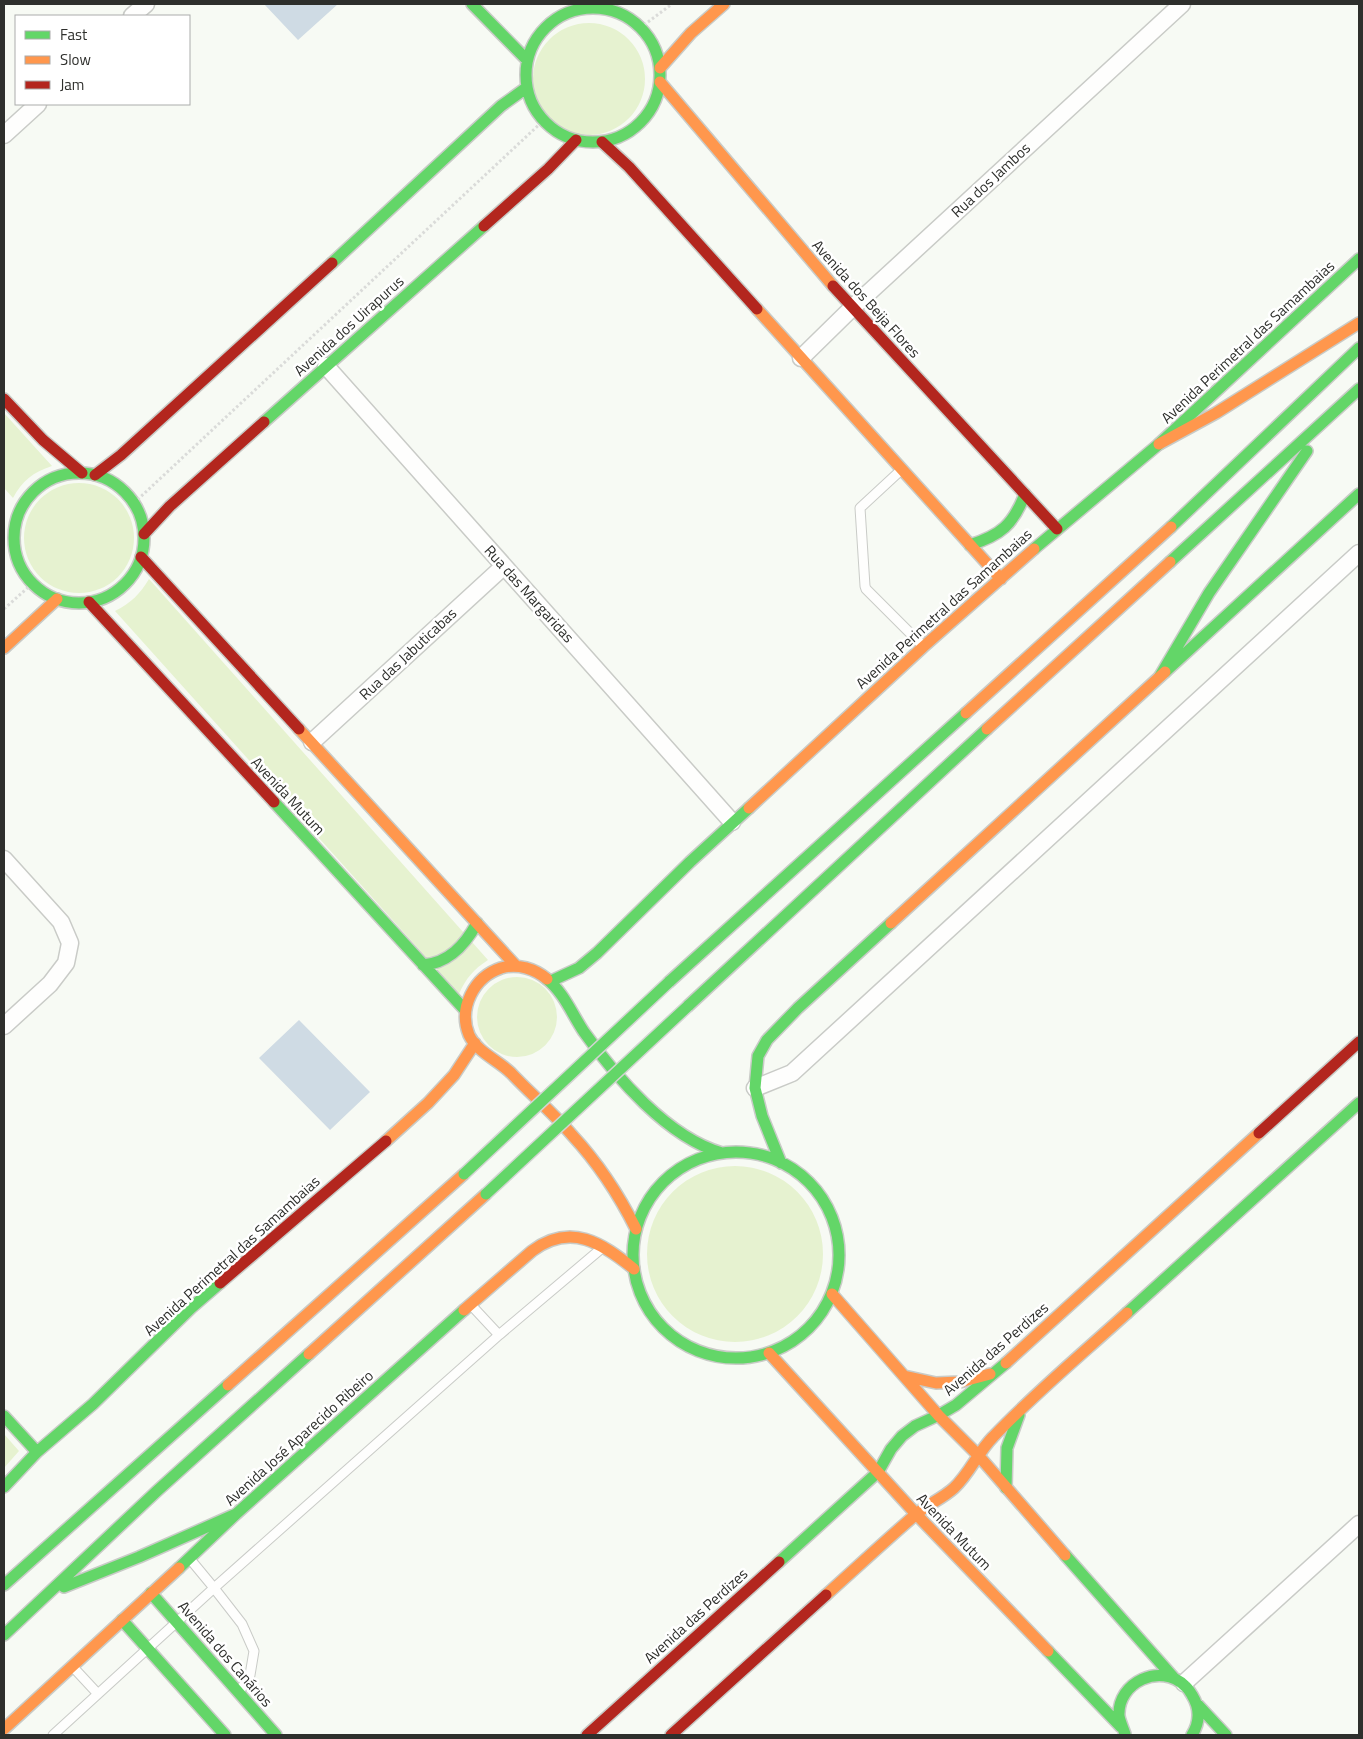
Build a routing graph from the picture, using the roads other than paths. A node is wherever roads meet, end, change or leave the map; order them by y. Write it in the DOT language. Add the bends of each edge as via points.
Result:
graph roads {
  1 [pos="146,4"];
  2 [pos="472,4"];
  3 [pos="724,4"];
  4 [pos="1182,4"];
  5 [pos="596,6"];
  6 [pos="133,15"];
  7 [pos="527,60"];
  8 [pos="660,68"];
  9 [pos="660,82"];
  10 [pos="526,88"];
  11 [pos="37,105"];
  12 [pos="4,135"];
  13 [pos="576,140"];
  14 [pos="602,142"];
  15 [pos="1359,259"];
  16 [pos="852,308"];
  17 [pos="1359,323"];
  18 [pos="1359,348"];
  19 [pos="801,358"];
  20 [pos="326,366"];
  21 [pos="1359,389"];
  22 [pos="4,399"];
  23 [pos="1334,411"];
  24 [pos="1160,444"];
  25 [pos="902,469"];
  26 [pos="82,473"];
  27 [pos="95,475"];
  28 [pos="1025,494"];
  29 [pos="1359,494"];
  30 [pos="7,512"];
  31 [pos="1057,529"];
  32 [pos="14,532"];
  33 [pos="144,534"];
  34 [pos="970,545"];
  35 [pos="4,552"];
  36 [pos="1359,553"];
  37 [pos="141,557"];
  38 [pos="504,566"];
  39 [pos="1001,579"];
  40 [pos="56,599"];
  41 [pos="89,602"];
  42 [pos="923,646"];
  43 [pos="4,648"];
  44 [pos="1160,676"];
  45 [pos="312,742"];
  46 [pos="732,822"];
  47 [pos="4,859"];
  48 [pos="477,923"];
  49 [pos="423,965"];
  50 [pos="516,966"];
  51 [pos="551,982"];
  52 [pos="465,1010"];
  53 [pos="4,1026"];
  54 [pos="1359,1042"];
  55 [pos="475,1043"];
  56 [pos="755,1088"];
  57 [pos="1359,1103"];
  58 [pos="722,1153"];
  59 [pos="781,1163"];
  60 [pos="636,1229"];
  61 [pos="604,1246"];
  62 [pos="634,1269"];
  63 [pos="832,1294"];
  64 [pos="471,1304"];
  65 [pos="499,1335"];
  66 [pos="769,1353"];
  67 [pos="996,1372"];
  68 [pos="904,1376"];
  69 [pos="1021,1411"];
  70 [pos="4,1416"];
  71 [pos="939,1416"];
  72 [pos="38,1452"];
  73 [pos="978,1455"];
  74 [pos="878,1472"];
  75 [pos="4,1487"];
  76 [pos="1006,1488"];
  77 [pos="236,1514"];
  78 [pos="916,1514"];
  79 [pos="1359,1524"];
  80 [pos="190,1559"];
  81 [pos="4,1585"];
  82 [pos="214,1588"];
  83 [pos="151,1593"];
  84 [pos="46,1595"];
  85 [pos="122,1620"];
  86 [pos="177,1622"];
  87 [pos="4,1635"];
  88 [pos="148,1648"];
  89 [pos="72,1666"];
  90 [pos="1178,1680"];
  91 [pos="238,1693"];
  92 [pos="98,1694"];
  93 [pos="1198,1705"];
  94 [pos="264,1722"];
  95 [pos="4,1729"];
  96 [pos="253,1731"];
  97 [pos="1124,1731"];
  98 [pos="53,1735"];
  99 [pos="225,1735"];
  100 [pos="276,1735"];
  101 [pos="587,1735"];
  102 [pos="671,1735"];
  103 [pos="1192,1735"];
  104 [pos="1226,1735"];
  1 -- 6 [label="street"];
  2 -- 7 [label="main road"];
  3 -- 8 [label="main road" via="691,33"];
  4 -- 16 [label="street, Rua dos Jambos"];
  5 -- 7 [label="main road" via="570,12 550,23 536,39"];
  5 -- 8 [label="main road" via="622,15 640,28 653,46"];
  7 -- 10 [label="main road"];
  8 -- 9 [label="main road"];
  9 -- 14 [label="main road" via="656,100 635,128"];
  9 -- 16 [label="main road, Avenida dos Beija Flores"];
  10 -- 13 [label="main road" via="544,121 558,133"];
  10 -- 27 [label="main road" via="501,106 280,311"];
  11 -- 12 [label="street"];
  13 -- 14 [label="main road"];
  13 -- 20 [label="main road, Avenida dos Uirapurus" via="548,169"];
  14 -- 19 [label="main road"];
  15 -- 24 [label="main road, Avenida Perimetral das Samambaias"];
  16 -- 19 [label="street, Rua dos Jambos"];
  16 -- 28 [label="main road, Avenida dos Beija Flores"];
  17 -- 24 [label="main road" via="1216,413"];
  18 -- 81 [label="main road, bridge" via="1182,517 669,982 464,1174"];
  19 -- 25 [label="main road"];
  20 -- 33 [label="main road, Avenida dos Uirapurus" via="170,506"];
  20 -- 38 [label="street, Rua das Margaridas"];
  21 -- 23 [label="main road"];
  22 -- 26 [label="main road" via="43,440"];
  23 -- 44 [label="main road" via="1209,593"];
  23 -- 84 [label="main road, bridge" via="486,1194"];
  24 -- 31 [label="main road, Avenida Perimetral das Samambaias"];
  25 -- 34 [label="main road"];
  25 -- 42 [label="lane" via="860,508 864,581 866,589"];
  26 -- 27 [label="main road"];
  26 -- 32 [label="main road" via="63,475 46,482 31,494 20,509"];
  27 -- 33 [label="main road" via="110,481 134,503"];
  28 -- 31 [label="main road, Avenida dos Beija Flores"];
  28 -- 34 [label="main road" via="1018,513 1006,528 989,539"];
  29 -- 44 [label="main road"];
  30 -- 32 [label="main road"];
  31 -- 39 [label="main road, Avenida Perimetral das Samambaias"];
  32 -- 35 [label="main road"];
  32 -- 40 [label="main road" via="17,558 26,575 39,589"];
  33 -- 37 [label="main road"];
  34 -- 39 [label="main road"];
  36 -- 56 [label="street" via="792,1073"];
  37 -- 41 [label="main road" via="134,573 122,587"];
  37 -- 45 [label="main road"];
  38 -- 45 [label="street, Rua das Jabuticabas"];
  38 -- 46 [label="street, Rua das Margaridas"];
  39 -- 42 [label="main road, Avenida Perimetral das Samambaias"];
  40 -- 41 [label="main road"];
  40 -- 43 [label="main road"];
  41 -- 49 [label="main road, Avenida Mutum"];
  42 -- 46 [label="main road, Avenida Perimetral das Samambaias"];
  44 -- 56 [label="main road" via="798,1008 762,1048 758,1056"];
  45 -- 48 [label="main road"];
  46 -- 51 [label="main road, Avenida Perimetral das Samambaias" via="597,953 579,968"];
  47 -- 53 [label="street" via="61,922 70,943 66,963 50,984"];
  48 -- 49 [label="main road" via="464,945 438,963"];
  48 -- 50 [label="main road"];
  49 -- 52 [label="main road, Avenida Mutum"];
  50 -- 51 [label="main road" via="538,972"];
  50 -- 52 [label="main road" via="504,966 480,981"];
  51 -- 58 [label="main road" via="593,1045 660,1116 705,1148"];
  52 -- 55 [label="main road" via="469,1034"];
  54 -- 67 [label="main road, Avenida das Perdizes"];
  55 -- 60 [label="main road" via="503,1066 580,1143 615,1191"];
  55 -- 72 [label="main road, Avenida Perimetral das Samambaias" via="454,1075 428,1103 191,1308 93,1404"];
  56 -- 59 [label="main road" via="762,1116"];
  57 -- 69 [label="main road"];
  58 -- 59 [label="main road" via="742,1152"];
  58 -- 60 [label="main road" via="684,1166 667,1178 646,1204"];
  59 -- 63 [label="main road" via="814,1187 834,1222 840,1262"];
  60 -- 62 [label="main road"];
  61 -- 62 [label="main road, Avenida José Aparecido Ribeiro"];
  61 -- 64 [label="main road, Avenida José Aparecido Ribeiro" via="593,1240 558,1237 542,1244 513,1266"];
  61 -- 65 [label="lane"];
  62 -- 66 [label="main road" via="638,1289 659,1324 691,1348 724,1357 751,1358"];
  63 -- 66 [label="main road" via="819,1318 805,1333"];
  63 -- 68 [label="main road"];
  64 -- 65 [label="lane"];
  64 -- 77 [label="main road, Avenida José Aparecido Ribeiro"];
  65 -- 82 [label="lane"];
  66 -- 74 [label="main road, Avenida Mutum"];
  67 -- 68 [label="main road" via="960,1382 936,1384"];
  67 -- 71 [label="main road, Avenida das Perdizes"];
  68 -- 71 [label="main road"];
  69 -- 73 [label="main road"];
  69 -- 76 [label="main road" via="1007,1448"];
  70 -- 72 [label="main road"];
  71 -- 73 [label="main road"];
  71 -- 74 [label="main road, Avenida das Perdizes" via="902,1435 884,1458"];
  72 -- 75 [label="main road, Avenida Perimetral das Samambaias"];
  73 -- 76 [label="main road"];
  73 -- 78 [label="main road" via="952,1490"];
  74 -- 78 [label="main road, Avenida Mutum"];
  74 -- 101 [label="main road, Avenida das Perdizes"];
  76 -- 90 [label="main road"];
  77 -- 80 [label="main road, Avenida José Aparecido Ribeiro"];
  77 -- 84 [label="main road"];
  78 -- 97 [label="main road, Avenida Mutum"];
  78 -- 102 [label="main road"];
  79 -- 90 [label="street"];
  80 -- 82 [label="lane"];
  80 -- 83 [label="main road, Avenida José Aparecido Ribeiro"];
  82 -- 86 [label="lane"];
  82 -- 91 [label="lane" via="242,1624 254,1651 250,1675"];
  83 -- 85 [label="main road, Avenida José Aparecido Ribeiro"];
  83 -- 86 [label="main road, Avenida dos Canários"];
  84 -- 87 [label="main road"];
  85 -- 88 [label="main road"];
  85 -- 89 [label="main road, Avenida José Aparecido Ribeiro"];
  86 -- 88 [label="lane"];
  86 -- 91 [label="main road, Avenida dos Canários" via="225,1684"];
  88 -- 92 [label="lane"];
  88 -- 99 [label="main road" via="202,1702"];
  89 -- 92 [label="lane"];
  89 -- 95 [label="main road, Avenida José Aparecido Ribeiro"];
  90 -- 93 [label="main road" via="1193,1693"];
  90 -- 97 [label="main road" via="1160,1674 1136,1681 1121,1702 1119,1714"];
  91 -- 94 [label="main road, Avenida dos Canários"];
  92 -- 98 [label="lane"];
  93 -- 103 [label="main road" via="1198,1719"];
  93 -- 104 [label="main road"];
  94 -- 96 [label="main road"];
  94 -- 100 [label="main road, Avenida dos Canários"];
}
